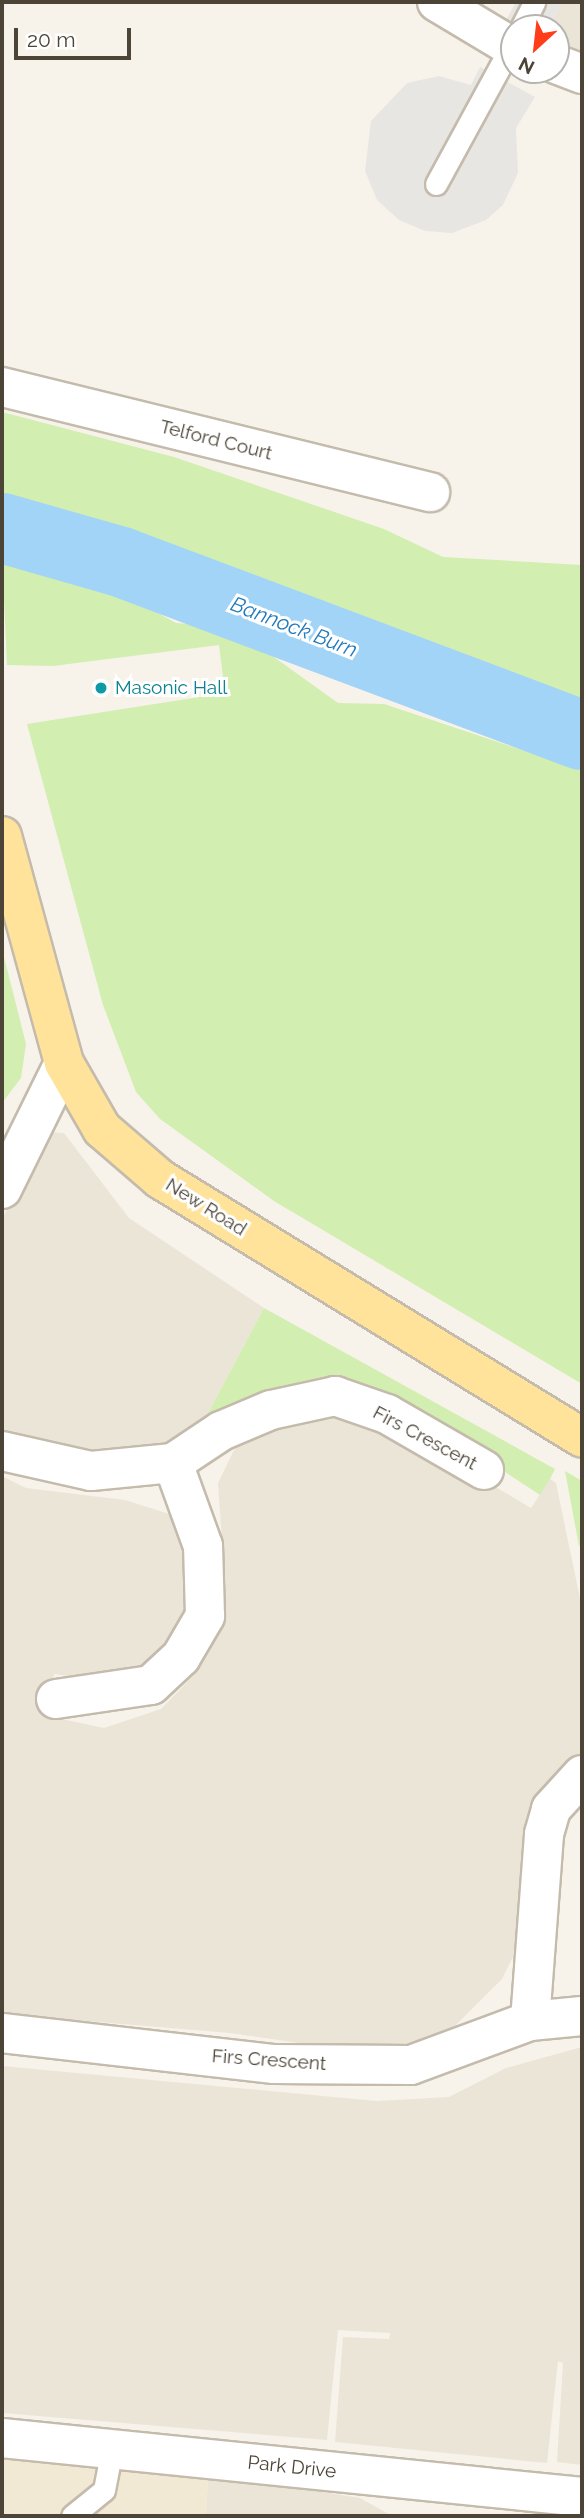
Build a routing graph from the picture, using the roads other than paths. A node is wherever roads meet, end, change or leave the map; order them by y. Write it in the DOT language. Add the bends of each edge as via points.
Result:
graph roads {
  1 [pos="437,2"];
  2 [pos="500,34"];
  3 [pos="500,68"];
  4 [pos="436,184"];
  5 [pos="2,387"];
  6 [pos="430,492"];
  7 [pos="2,836"];
  8 [pos="64,1063"];
  9 [pos="2,1189"];
  10 [pos="582,1438"];
  11 [pos="2,1451"];
  12 [pos="173,1463"];
  13 [pos="484,1470"];
  14 [pos="56,1699"];
  15 [pos="582,1775"];
  16 [pos="582,2016"];
  17 [pos="530,2021"];
  18 [pos="2,2033"];
  19 [pos="2,2438"];
  20 [pos="112,2449"];
  21 [pos="582,2497"];
  22 [pos="431,2500"];
  23 [pos="72,2516"];
  1 -- 2 [label="street"];
  3 -- 4 [label="lane"];
  5 -- 6 [label="street, Telford Court"];
  7 -- 8 [label="main road, New Road"];
  8 -- 9 [label="street"];
  8 -- 10 [label="main road, New Road" via="102,1129 160,1180"];
  11 -- 12 [label="street, Firs Crescent" via="91,1471"];
  12 -- 13 [label="street, Firs Crescent" via="221,1431 271,1410 335,1396 387,1414"];
  12 -- 14 [label="street" via="203,1546 205,1616 181,1657 151,1685"];
  15 -- 17 [label="street" via="551,1809 544,1834"];
  16 -- 17 [label="street, Firs Crescent"];
  17 -- 18 [label="street, Firs Crescent" via="411,2065 274,2064"];
  19 -- 20 [label="street, Park Drive"];
  20 -- 22 [label="street, Park Drive"];
  20 -- 23 [label="lane" via="104,2490"];
  21 -- 22 [label="street, Park Drive"];
}
